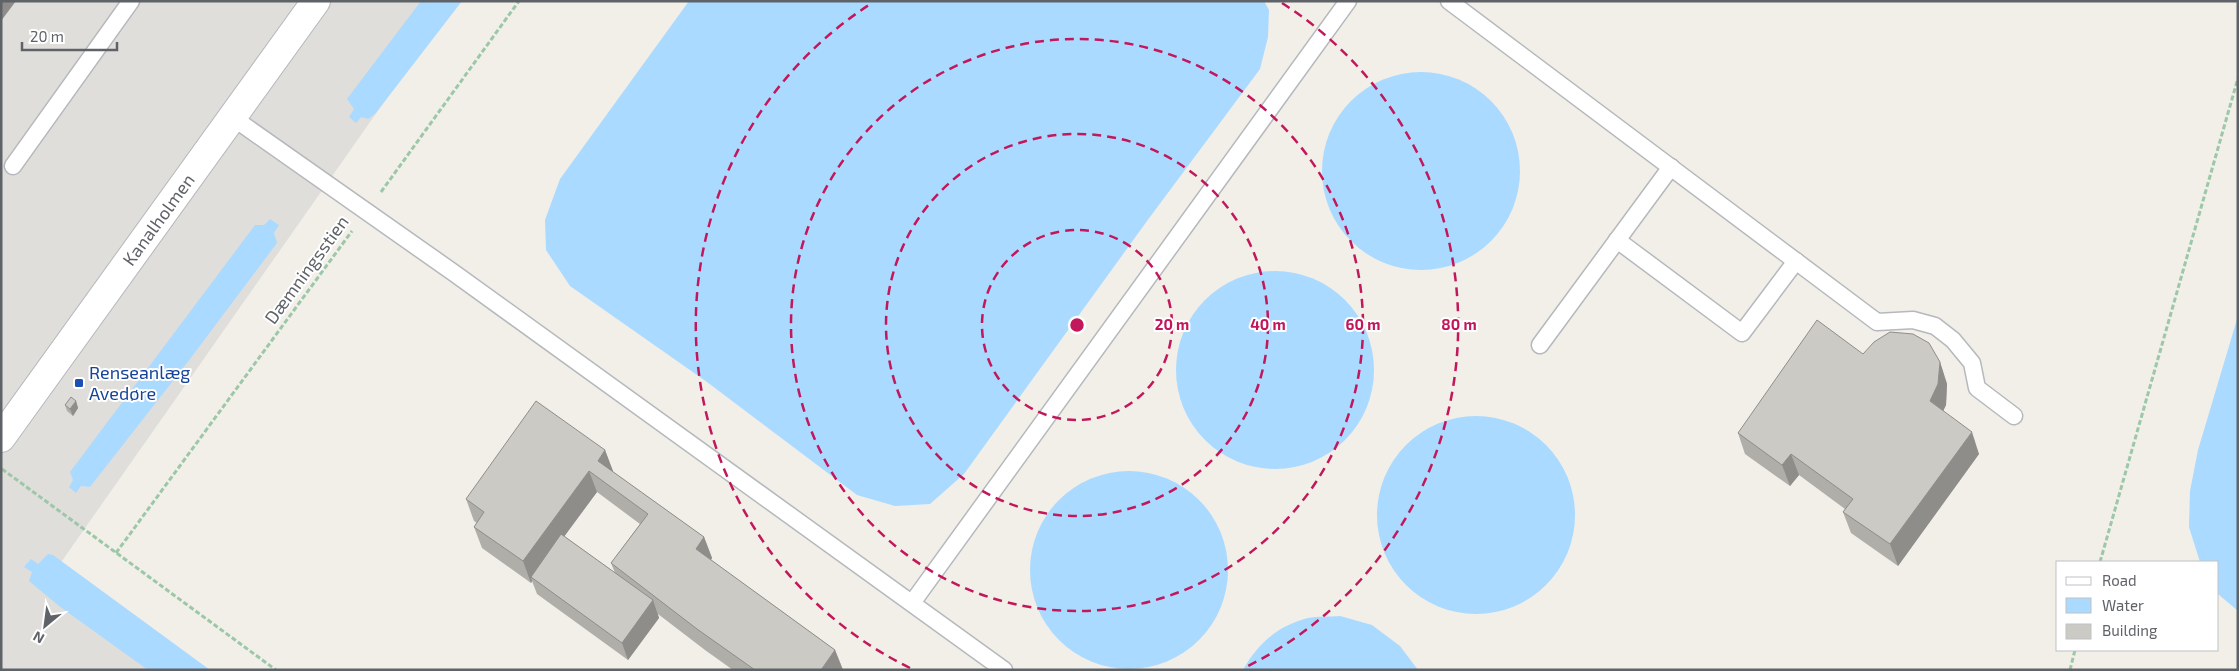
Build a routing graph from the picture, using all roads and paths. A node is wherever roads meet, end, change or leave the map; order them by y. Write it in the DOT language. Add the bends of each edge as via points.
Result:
graph roads {
  1 [pos="131,1"];
  2 [pos="518,1"];
  3 [pos="1348,1"];
  4 [pos="1448,1"];
  5 [pos="310,4"];
  6 [pos="2238,78"];
  7 [pos="232,117"];
  8 [pos="13,166"];
  9 [pos="1671,167"];
  10 [pos="367,212"];
  11 [pos="1618,240"];
  12 [pos="1796,261"];
  13 [pos="1540,345"];
  14 [pos="2014,416"];
  15 [pos="1,438"];
  16 [pos="1,468"];
  17 [pos="116,553"];
  18 [pos="2100,561"];
  19 [pos="912,603"];
  20 [pos="2075,651"];
  21 [pos="276,670"];
  22 [pos="1004,670"];
  23 [pos="2070,670"];
  1 -- 8 [label="lane"];
  2 -- 10 [label="path, Dæmningsstien"];
  3 -- 19 [label="lane"];
  4 -- 9 [label="lane"];
  5 -- 7 [label="street, Kanalholmen"];
  6 -- 18 [label="path"];
  7 -- 10 [label="lane"];
  7 -- 15 [label="street, Kanalholmen"];
  9 -- 11 [label="lane"];
  9 -- 12 [label="lane"];
  10 -- 17 [label="path, Dæmningsstien"];
  10 -- 19 [label="lane"];
  11 -- 12 [label="lane" via="1742,333"];
  11 -- 13 [label="lane"];
  12 -- 14 [label="lane" via="1877,322 1912,320 1935,326 1953,340 1972,363 1977,388"];
  16 -- 17 [label="path"];
  17 -- 21 [label="path"];
  19 -- 22 [label="lane"];
  20 -- 23 [label="path"];
}
